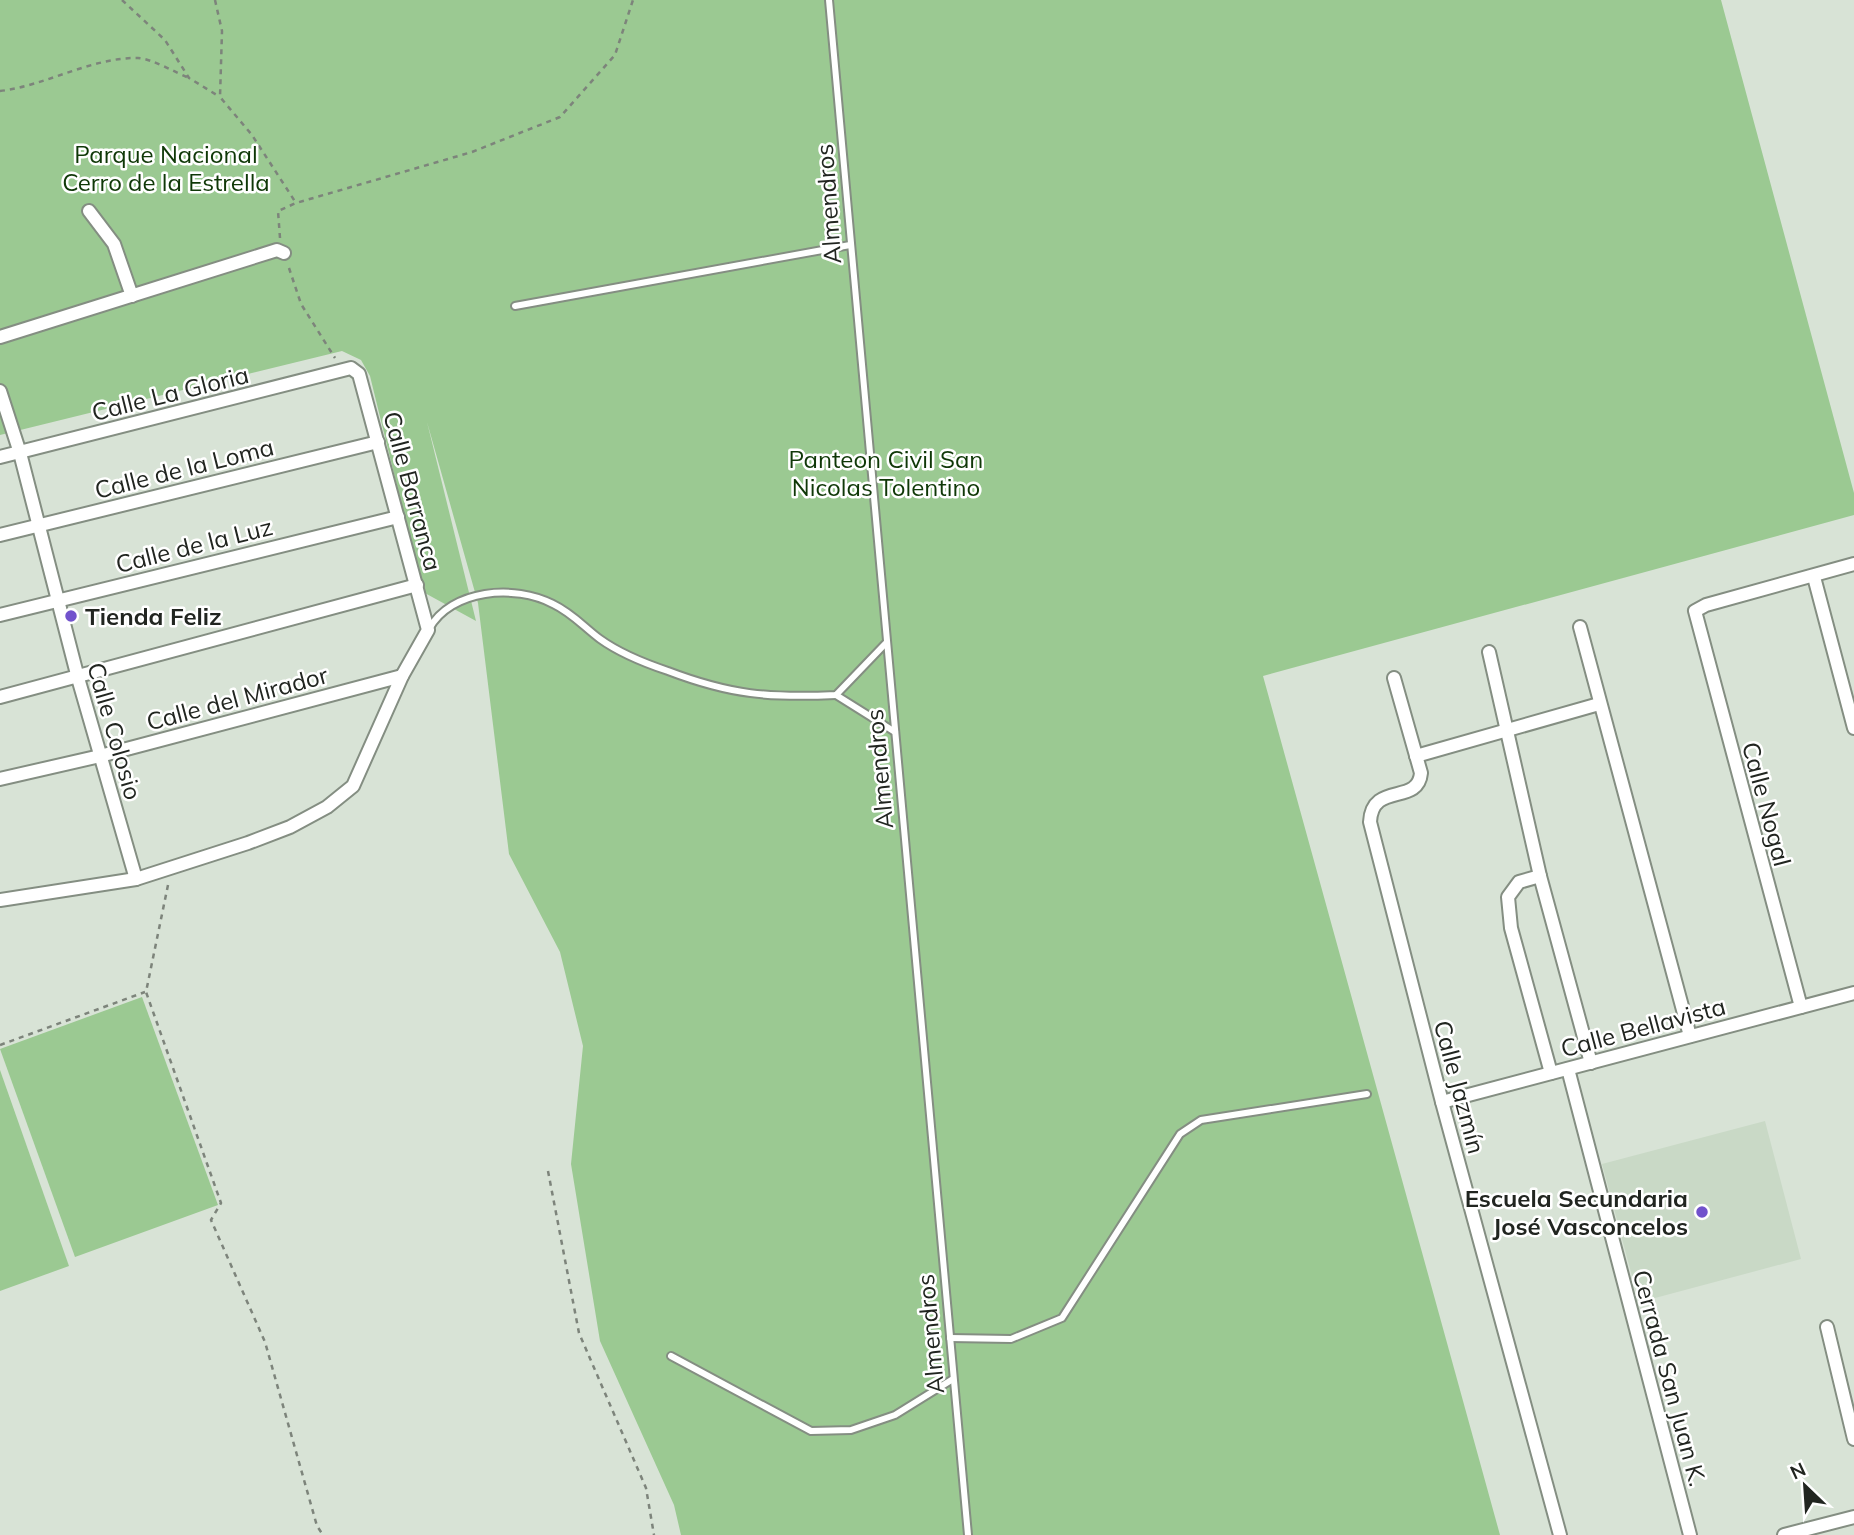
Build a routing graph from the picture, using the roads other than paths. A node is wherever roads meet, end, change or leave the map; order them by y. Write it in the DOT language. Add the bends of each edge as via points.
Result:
graph roads {
  1 [pos="829,0"];
  2 [pos="89,211"];
  3 [pos="850,245"];
  4 [pos="284,253"];
  5 [pos="132,296"];
  6 [pos="515,306"];
  7 [pos="0,337"];
  8 [pos="350,368"];
  9 [pos="0,391"];
  10 [pos="378,442"];
  11 [pos="20,453"];
  12 [pos="0,457"];
  13 [pos="398,517"];
  14 [pos="38,526"];
  15 [pos="0,535"];
  16 [pos="1854,564"];
  17 [pos="1814,577"];
  18 [pos="417,585"];
  19 [pos="57,601"];
  20 [pos="0,615"];
  21 [pos="1580,627"];
  22 [pos="428,630"];
  23 [pos="885,644"];
  24 [pos="1489,652"];
  25 [pos="402,676"];
  26 [pos="78,678"];
  27 [pos="1394,678"];
  28 [pos="836,695"];
  29 [pos="0,697"];
  30 [pos="1599,704"];
  31 [pos="1854,728"];
  32 [pos="1507,730"];
  33 [pos="895,732"];
  34 [pos="100,756"];
  35 [pos="1416,756"];
  36 [pos="0,779"];
  37 [pos="1540,876"];
  38 [pos="136,879"];
  39 [pos="0,900"];
  40 [pos="1854,993"];
  41 [pos="1801,1007"];
  42 [pos="1690,1037"];
  43 [pos="1591,1063"];
  44 [pos="1568,1069"];
  45 [pos="1551,1073"];
  46 [pos="1367,1094"];
  47 [pos="1442,1102"];
  48 [pos="1827,1326"];
  49 [pos="950,1338"];
  50 [pos="671,1356"];
  51 [pos="953,1378"];
  52 [pos="1854,1439"];
  53 [pos="1854,1517"];
  54 [pos="968,1535"];
  55 [pos="1560,1535"];
  56 [pos="1690,1535"];
  57 [pos="1784,1535"];
  1 -- 3 [label="lane, Almendros"];
  2 -- 5 [label="street" via="114,244"];
  3 -- 6 [label="lane"];
  3 -- 23 [label="lane, Almendros"];
  4 -- 5 [label="street" via="277,250"];
  5 -- 7 [label="street"];
  8 -- 10 [label="street, Calle Barranca" via="359,374"];
  8 -- 11 [label="street, Calle La Gloria"];
  9 -- 11 [label="street, Calle Colosio"];
  10 -- 13 [label="street, Calle Barranca"];
  10 -- 14 [label="street, Calle de la Loma"];
  11 -- 12 [label="street, Calle La Gloria"];
  11 -- 14 [label="street, Calle Colosio"];
  13 -- 18 [label="street, Calle Barranca"];
  13 -- 19 [label="street, Calle de la Luz"];
  14 -- 15 [label="street, Calle de la Loma"];
  14 -- 19 [label="street, Calle Colosio"];
  16 -- 17 [label="street"];
  17 -- 31 [label="street"];
  17 -- 41 [label="street, Calle Nogal" via="1695,611"];
  18 -- 22 [label="street, Calle Barranca"];
  18 -- 26 [label="street"];
  19 -- 20 [label="street, Calle de la Luz"];
  19 -- 26 [label="street, Calle Colosio"];
  21 -- 30 [label="street"];
  22 -- 25 [label="street"];
  22 -- 28 [label="lane" via="437,614 471,596 510,593 550,602 602,640 666,671 738,694"];
  23 -- 28 [label="lane"];
  23 -- 33 [label="lane, Almendros"];
  24 -- 32 [label="street"];
  25 -- 34 [label="street, Calle del Mirador"];
  25 -- 38 [label="street" via="353,786 327,807 289,828"];
  26 -- 29 [label="street"];
  26 -- 34 [label="street, Calle Colosio"];
  27 -- 35 [label="street, Calle Jazmín"];
  28 -- 33 [label="lane"];
  30 -- 32 [label="street"];
  30 -- 42 [label="street"];
  32 -- 35 [label="street"];
  32 -- 37 [label="street"];
  33 -- 49 [label="lane, Almendros"];
  34 -- 36 [label="street, Calle del Mirador"];
  34 -- 38 [label="street, Calle Colosio"];
  35 -- 47 [label="street, Calle Jazmín" via="1420,783 1378,799 1370,809 1370,822"];
  37 -- 43 [label="street"];
  37 -- 45 [label="street" via="1519,882 1508,897 1511,928"];
  38 -- 39 [label="street"];
  40 -- 41 [label="street, Calle Bellavista"];
  41 -- 42 [label="street, Calle Bellavista"];
  42 -- 43 [label="street, Calle Bellavista"];
  43 -- 44 [label="street, Calle Bellavista"];
  44 -- 45 [label="street, Calle Bellavista"];
  44 -- 56 [label="street, Cerrada San Juan K."];
  45 -- 47 [label="street, Calle Bellavista"];
  46 -- 49 [label="lane" via="1201,1120 1180,1134 1062,1318 1011,1339"];
  47 -- 55 [label="street, Calle Jazmín"];
  48 -- 52 [label="street"];
  49 -- 51 [label="lane, Almendros"];
  50 -- 51 [label="lane" via="811,1431 851,1430 895,1415"];
  51 -- 54 [label="lane, Almendros"];
  53 -- 57 [label="street"];
}
